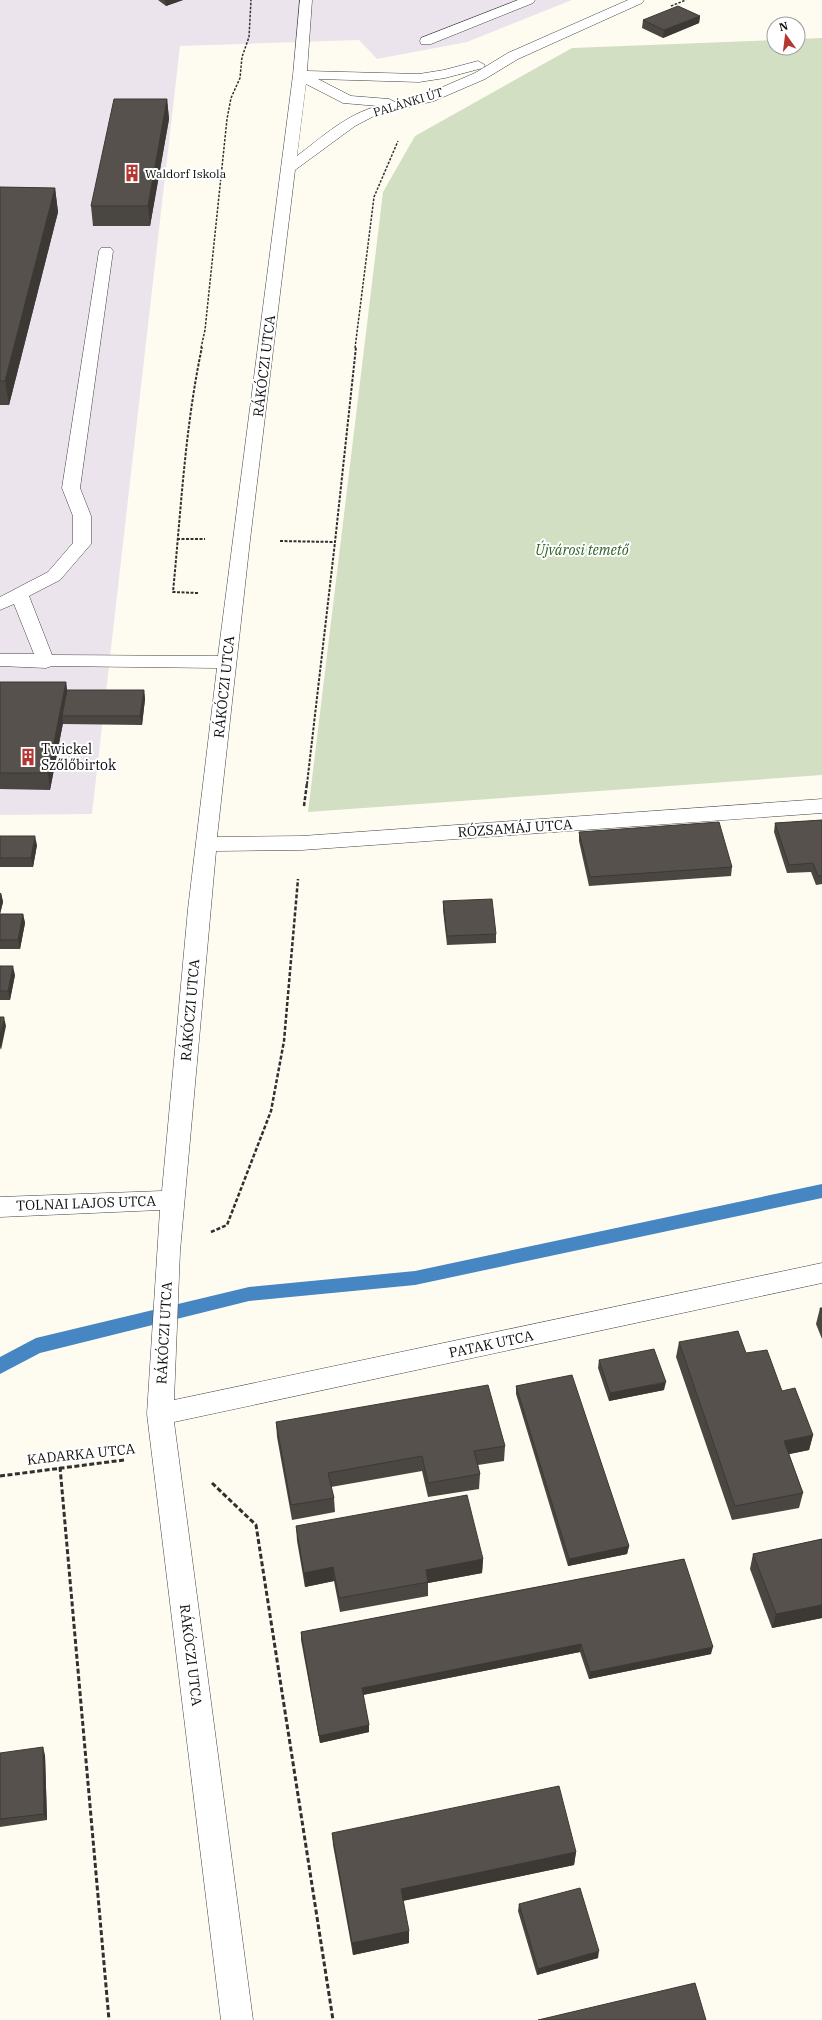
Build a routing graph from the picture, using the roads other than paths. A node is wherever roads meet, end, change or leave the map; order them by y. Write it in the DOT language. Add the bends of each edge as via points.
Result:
graph roads {
  1 [pos="316,0"];
  2 [pos="529,0"];
  3 [pos="638,0"];
  4 [pos="306,5"];
  5 [pos="426,41"];
  6 [pos="513,56"];
  7 [pos="300,75"];
  8 [pos="400,104"];
  9 [pos="288,168"];
  10 [pos="106,251"];
  11 [pos="19,594"];
  12 [pos="0,604"];
  13 [pos="0,660"];
  14 [pos="46,662"];
  15 [pos="227,662"];
  16 [pos="822,806"];
  17 [pos="207,844"];
  18 [pos="173,1200"];
  19 [pos="0,1207"];
  20 [pos="822,1273"];
  21 [pos="160,1414"];
  22 [pos="237,2020"];
  1 -- 4 [label="street"];
  2 -- 5 [label="street"];
  3 -- 6 [label="street, PALÁNKI ÚT"];
  4 -- 7 [label="street, RÁKÓCZI UTCA"];
  6 -- 7 [label="street, PALÁNKI ÚT" via="445,74 419,78"];
  6 -- 8 [label="street, PALÁNKI ÚT" via="480,76 429,98"];
  7 -- 8 [label="street" via="348,100"];
  7 -- 9 [label="street, RÁKÓCZI UTCA"];
  8 -- 9 [label="street, PALÁNKI ÚT" via="372,112 350,123"];
  9 -- 15 [label="street, RÁKÓCZI UTCA"];
  10 -- 11 [label="street" via="71,488 82,516 82,544 54,576"];
  11 -- 12 [label="street"];
  11 -- 14 [label="street"];
  13 -- 14 [label="street"];
  14 -- 15 [label="street"];
  15 -- 17 [label="street, RÁKÓCZI UTCA"];
  16 -- 17 [label="street, RÓZSAMÁJ UTCA" via="302,843"];
  17 -- 18 [label="street, RÁKÓCZI UTCA"];
  18 -- 19 [label="street, TOLNAI LAJOS UTCA"];
  18 -- 21 [label="street, RÁKÓCZI UTCA"];
  20 -- 21 [label="street, PATAK UTCA"];
  21 -- 22 [label="street, RÁKÓCZI UTCA"];
}
